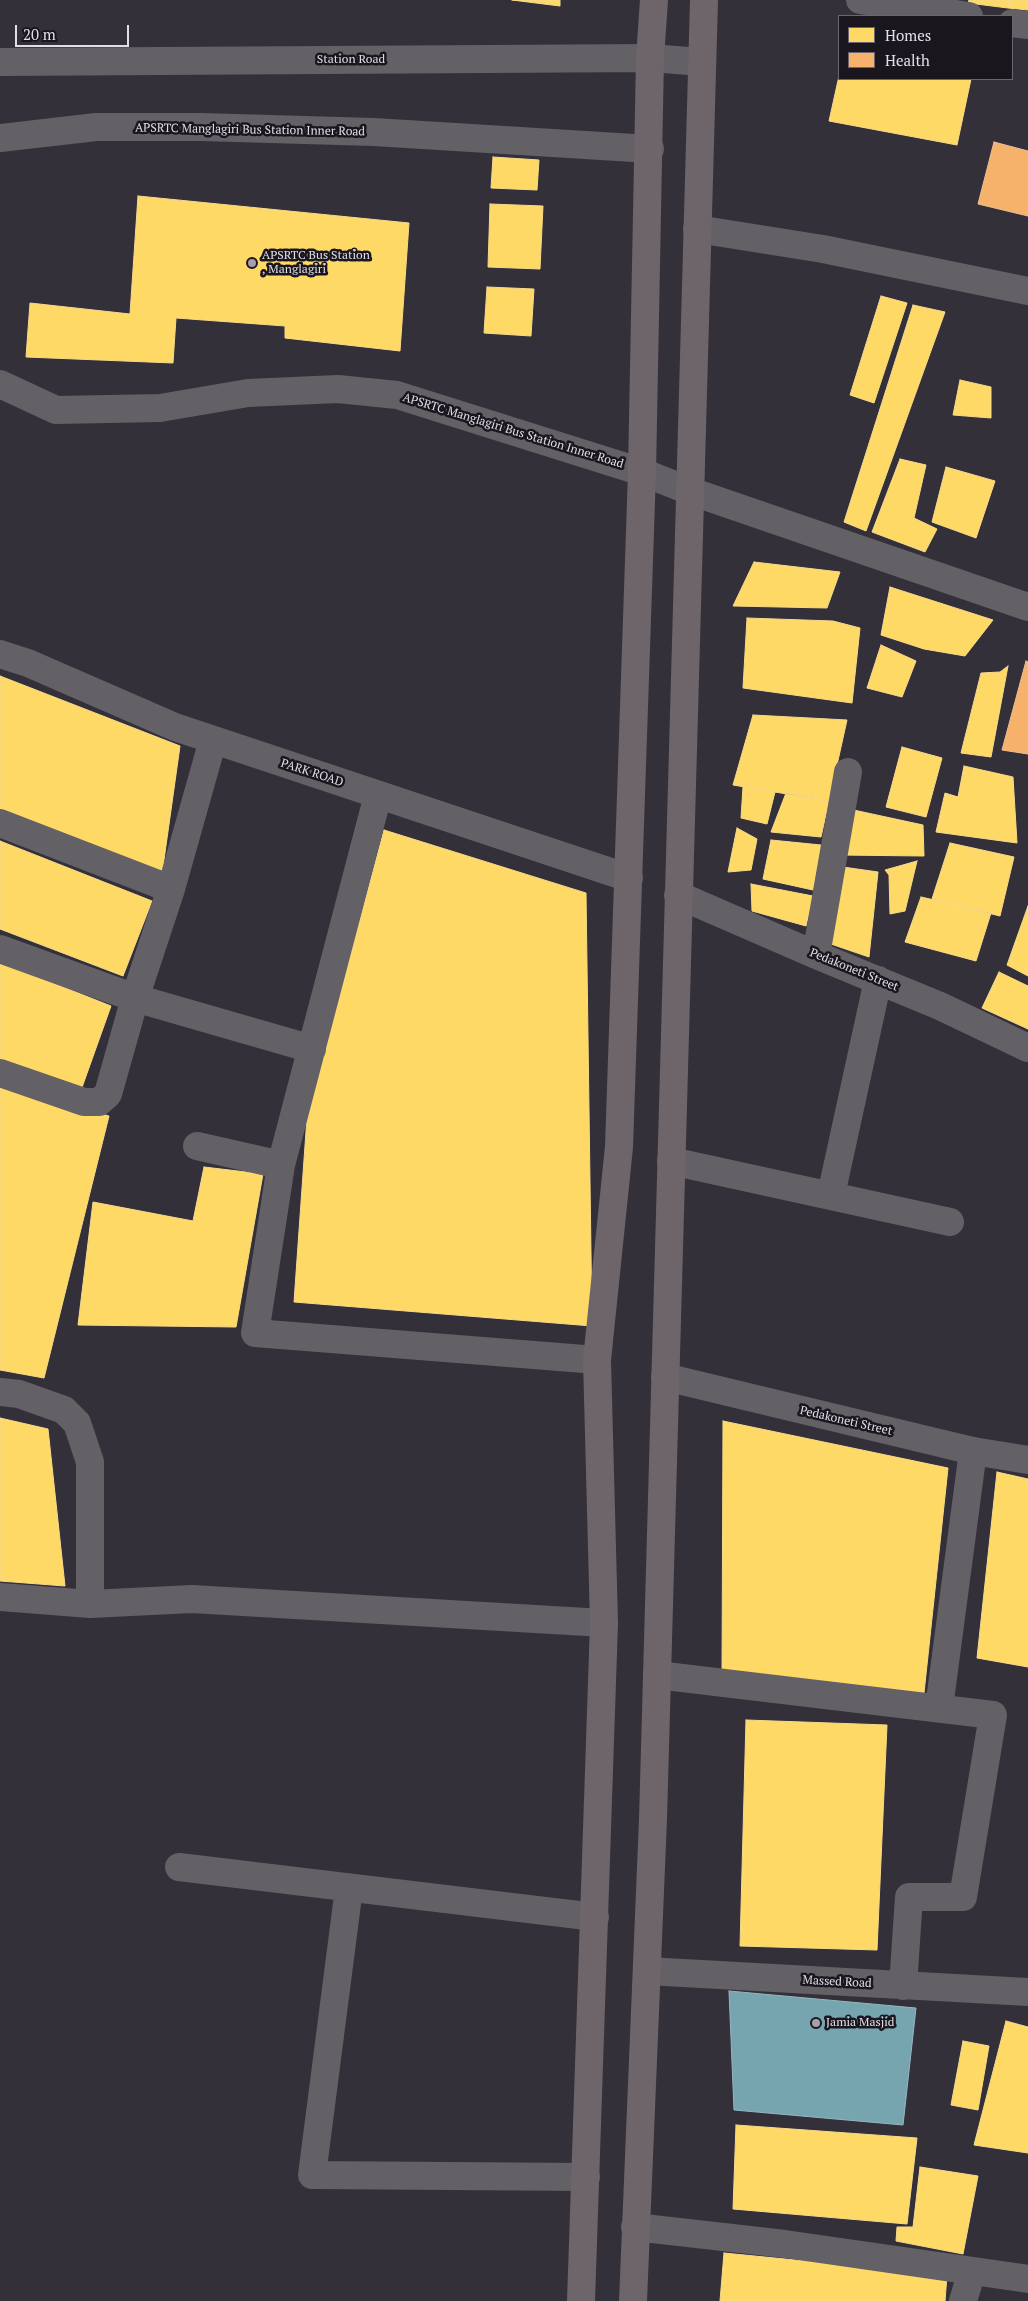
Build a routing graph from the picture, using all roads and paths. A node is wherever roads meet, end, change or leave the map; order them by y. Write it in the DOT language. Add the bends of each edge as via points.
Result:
graph roads {
  1 [pos="654,0"];
  2 [pos="704,0"];
  3 [pos="860,0"];
  4 [pos="962,15"];
  5 [pos="1013,22"];
  6 [pos="1028,25"];
  7 [pos="650,58"];
  8 [pos="0,62"];
  9 [pos="702,62"];
  10 [pos="0,138"];
  11 [pos="650,148"];
  12 [pos="697,229"];
  13 [pos="1028,292"];
  14 [pos="0,384"];
  15 [pos="642,472"];
  16 [pos="690,491"];
  17 [pos="1028,607"];
  18 [pos="0,654"];
  19 [pos="213,740"];
  20 [pos="848,772"];
  21 [pos="378,795"];
  22 [pos="0,823"];
  23 [pos="628,878"];
  24 [pos="171,889"];
  25 [pos="678,895"];
  26 [pos="0,949"];
  27 [pos="816,955"];
  28 [pos="878,980"];
  29 [pos="135,998"];
  30 [pos="1028,1048"];
  31 [pos="312,1049"];
  32 [pos="0,1073"];
  33 [pos="197,1146"];
  34 [pos="671,1161"];
  35 [pos="281,1165"];
  36 [pos="831,1196"];
  37 [pos="950,1222"];
  38 [pos="596,1360"];
  39 [pos="665,1377"];
  40 [pos="0,1392"];
  41 [pos="973,1451"];
  42 [pos="1028,1460"];
  43 [pos="0,1597"];
  44 [pos="90,1604"];
  45 [pos="604,1623"];
  46 [pos="657,1674"];
  47 [pos="939,1708"];
  48 [pos="179,1867"];
  49 [pos="349,1888"];
  50 [pos="595,1917"];
  51 [pos="647,1971"];
  52 [pos="903,1986"];
  53 [pos="1028,1992"];
  54 [pos="586,2177"];
  55 [pos="635,2227"];
  56 [pos="972,2271"];
  57 [pos="1028,2279"];
  58 [pos="581,2301"];
  59 [pos="633,2301"];
  60 [pos="963,2301"];
  1 -- 7 [label="main road"];
  2 -- 9 [label="main road"];
  3 -- 4 [label="street"];
  5 -- 6 [label="street"];
  7 -- 8 [label="street, Station Road"];
  7 -- 9 [label="street, Station Road"];
  7 -- 11 [label="main road"];
  9 -- 12 [label="main road"];
  10 -- 11 [label="street, APSRTC Manglagiri Bus Station Inner Road" via="96,127 201,127 374,132"];
  11 -- 15 [label="main road"];
  12 -- 13 [label="street" via="823,249"];
  12 -- 16 [label="main road"];
  14 -- 15 [label="street, APSRTC Manglagiri Bus Station Inner Road" via="56,410 160,408 248,393 338,389 397,395"];
  15 -- 16 [label="street, APSRTC Manglagiri Bus Station Inner Road"];
  15 -- 23 [label="main road"];
  16 -- 17 [label="street, APSRTC Manglagiri Bus Station Inner Road"];
  16 -- 25 [label="main road"];
  18 -- 19 [label="street, PARK ROAD"];
  19 -- 21 [label="street, PARK ROAD"];
  19 -- 24 [label="street"];
  20 -- 27 [label="street"];
  21 -- 23 [label="street, PARK ROAD"];
  21 -- 31 [label="street"];
  22 -- 24 [label="street"];
  23 -- 38 [label="main road" via="620,1147"];
  24 -- 29 [label="street"];
  25 -- 27 [label="street, Pedakoneti Street"];
  25 -- 34 [label="main road"];
  26 -- 29 [label="street"];
  27 -- 28 [label="street, Pedakoneti Street"];
  28 -- 30 [label="street, Pedakoneti Street"];
  28 -- 36 [label="street"];
  29 -- 31 [label="street"];
  29 -- 32 [label="street" via="108,1094 98,1102 84,1102"];
  31 -- 35 [label="street"];
  33 -- 35 [label="street"];
  34 -- 36 [label="street"];
  34 -- 39 [label="main road"];
  35 -- 38 [label="street" via="255,1333"];
  36 -- 37 [label="street"];
  38 -- 45 [label="main road"];
  39 -- 41 [label="street, Pedakoneti Street"];
  39 -- 46 [label="main road"];
  40 -- 44 [label="street" via="19,1394 64,1410 77,1423 90,1462"];
  41 -- 42 [label="street, Pedakoneti Street"];
  41 -- 47 [label="street"];
  43 -- 44 [label="street"];
  44 -- 45 [label="street" via="192,1599"];
  45 -- 50 [label="main road"];
  46 -- 47 [label="street"];
  46 -- 51 [label="main road"];
  47 -- 52 [label="street" via="993,1715 963,1897 909,1897"];
  48 -- 49 [label="street"];
  49 -- 50 [label="street"];
  49 -- 54 [label="street" via="312,2175"];
  50 -- 54 [label="main road"];
  51 -- 52 [label="street, Massed Road"];
  51 -- 55 [label="main road"];
  52 -- 53 [label="street, Massed Road"];
  54 -- 58 [label="main road"];
  55 -- 56 [label="street" via="785,2244"];
  55 -- 59 [label="main road"];
  56 -- 57 [label="street"];
  56 -- 60 [label="street"];
}
